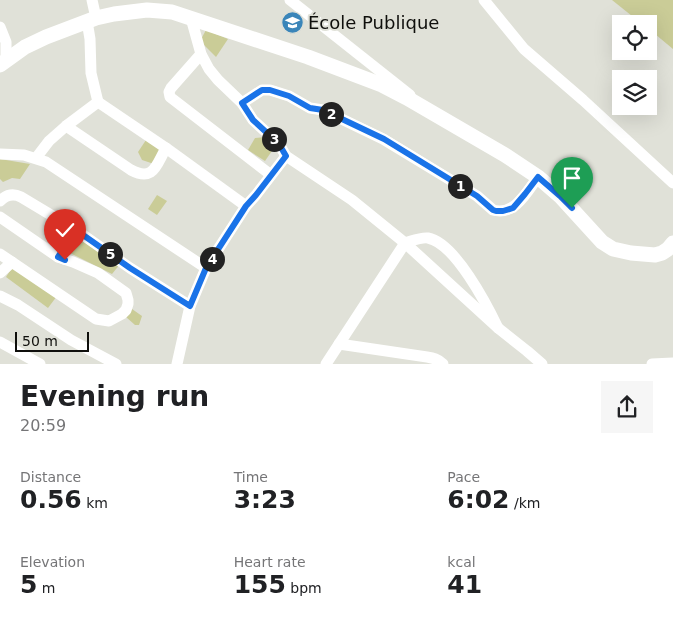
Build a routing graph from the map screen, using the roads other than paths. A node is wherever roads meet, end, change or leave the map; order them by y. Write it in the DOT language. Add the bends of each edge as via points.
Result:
graph roads {
  1 [pos="92,0"];
  2 [pos="290,0"];
  3 [pos="484,0"];
  4 [pos="191,18"];
  5 [pos="92,20"];
  6 [pos="0,27"];
  7 [pos="201,54"];
  8 [pos="3,62"];
  9 [pos="98,102"];
  10 [pos="242,103"];
  11 [pos="426,109"];
  12 [pos="66,126"];
  13 [pos="166,148"];
  14 [pos="0,154"];
  15 [pos="286,156"];
  16 [pos="36,158"];
  17 [pos="271,176"];
  18 [pos="538,177"];
  19 [pos="673,183"];
  20 [pos="0,201"];
  21 [pos="246,206"];
  22 [pos="0,217"];
  23 [pos="76,230"];
  24 [pos="405,243"];
  25 [pos="673,243"];
  26 [pos="0,254"];
  27 [pos="58,257"];
  28 [pos="12,262"];
  29 [pos="206,268"];
  30 [pos="0,273"];
  31 [pos="124,277"];
  32 [pos="0,296"];
  33 [pos="190,306"];
  34 [pos="498,328"];
  35 [pos="0,342"];
  36 [pos="339,344"];
  37 [pos="673,363"];
  38 [pos="40,364"];
  39 [pos="116,364"];
  40 [pos="177,364"];
  41 [pos="326,364"];
  42 [pos="443,364"];
  43 [pos="542,364"];
  44 [pos="652,364"];
  1 -- 5 [label="street"];
  2 -- 11 [label="street"];
  3 -- 19 [label="street" via="524,49"];
  4 -- 5 [label="main road" via="172,12 147,10"];
  4 -- 7 [label="street"];
  4 -- 11 [label="main road" via="374,82"];
  5 -- 8 [label="main road" via="46,37"];
  5 -- 9 [label="street" via="91,73"];
  6 -- 8 [label="street" via="6,42"];
  7 -- 10 [label="street" via="218,80"];
  7 -- 17 [label="street" via="171,88 170,97"];
  9 -- 12 [label="street"];
  9 -- 13 [label="street"];
  10 -- 15 [label="street"];
  10 -- 18 [label="street" via="262,90 270,90 310,108 323,110 384,139 496,211 513,208"];
  11 -- 18 [label="main road"];
  12 -- 13 [label="street" via="142,175 154,169"];
  12 -- 16 [label="street"];
  13 -- 21 [label="street"];
  14 -- 16 [label="street"];
  15 -- 17 [label="street"];
  15 -- 24 [label="street" via="352,200"];
  16 -- 29 [label="street"];
  17 -- 21 [label="street"];
  18 -- 25 [label="main road" via="602,242 613,249 655,255"];
  20 -- 23 [label="street" via="17,195"];
  21 -- 29 [label="street"];
  22 -- 27 [label="street"];
  23 -- 27 [label="street"];
  23 -- 31 [label="street"];
  24 -- 34 [label="street"];
  24 -- 34 [label="street" via="427,237 452,254"];
  24 -- 36 [label="street"];
  26 -- 28 [label="street"];
  27 -- 31 [label="street" via="98,273"];
  28 -- 30 [label="street"];
  28 -- 31 [label="street" via="96,319 109,321 126,310 128,296"];
  29 -- 33 [label="street"];
  31 -- 33 [label="street"];
  32 -- 39 [label="street"];
  33 -- 40 [label="street"];
  34 -- 43 [label="street"];
  35 -- 38 [label="street"];
  36 -- 41 [label="street"];
  36 -- 42 [label="street" via="427,357"];
  37 -- 44 [label="street"];
}
